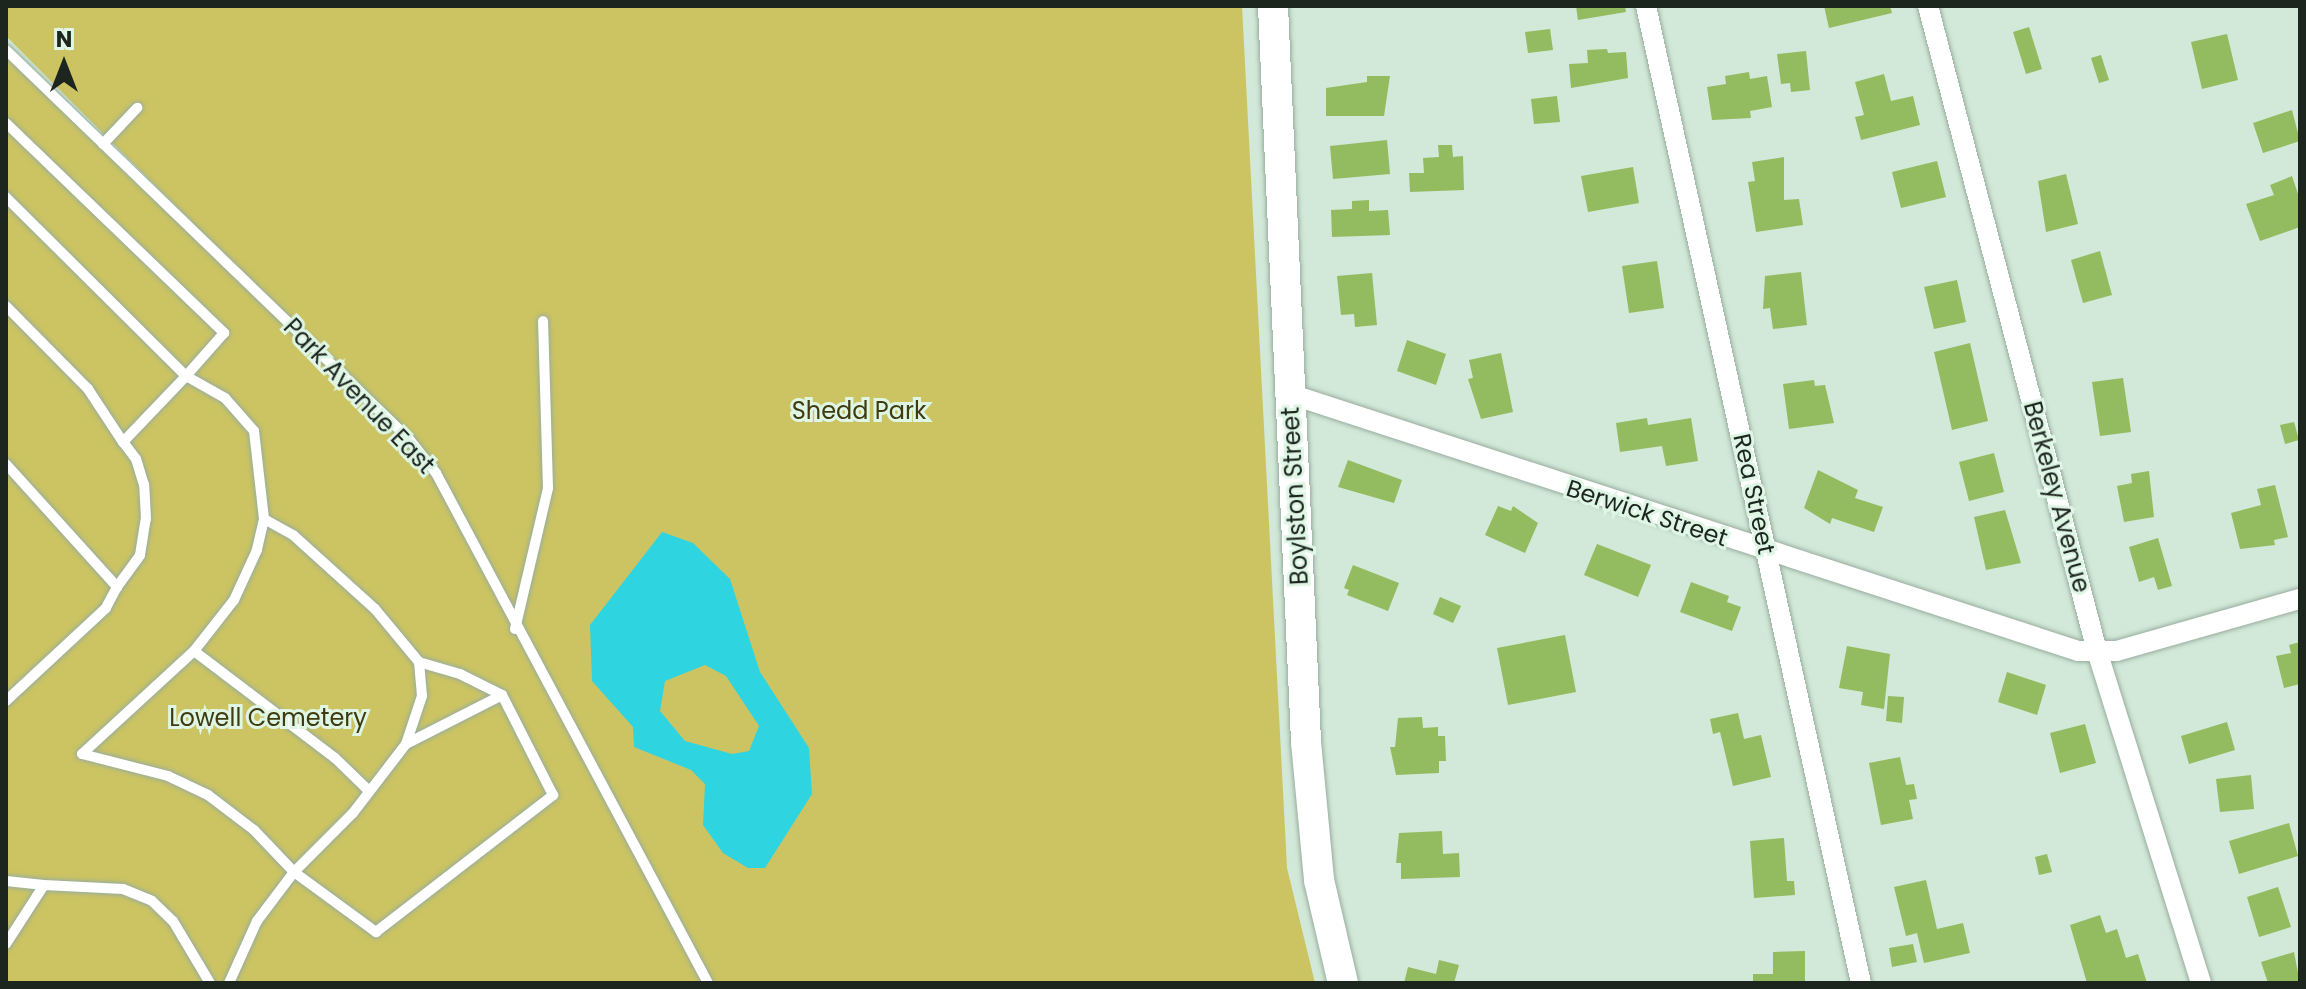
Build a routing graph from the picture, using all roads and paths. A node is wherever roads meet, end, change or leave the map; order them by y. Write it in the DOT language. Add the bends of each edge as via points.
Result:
graph roads {
  1 [pos="1273,6"];
  2 [pos="1646,6"];
  3 [pos="1928,6"];
  4 [pos="6,50"];
  5 [pos="137,108"];
  6 [pos="6,123"];
  7 [pos="103,144"];
  8 [pos="6,197"];
  9 [pos="6,306"];
  10 [pos="543,321"];
  11 [pos="186,376"];
  12 [pos="1290,394"];
  13 [pos="123,442"];
  14 [pos="6,464"];
  15 [pos="264,519"];
  16 [pos="1767,553"];
  17 [pos="117,587"];
  18 [pos="2300,599"];
  19 [pos="515,629"];
  20 [pos="194,651"];
  21 [pos="2097,651"];
  22 [pos="419,662"];
  23 [pos="502,695"];
  24 [pos="6,701"];
  25 [pos="406,744"];
  26 [pos="369,791"];
  27 [pos="294,872"];
  28 [pos="6,881"];
  29 [pos="44,885"];
  30 [pos="6,944"];
  31 [pos="210,983"];
  32 [pos="229,983"];
  33 [pos="708,983"];
  34 [pos="1343,983"];
  35 [pos="1861,983"];
  36 [pos="2201,983"];
  1 -- 12 [label="main road, Boylston Street"];
  2 -- 16 [label="street, Rea Street"];
  3 -- 21 [label="street, Berkeley Avenue"];
  4 -- 7 [label="lane, Park Avenue East"];
  5 -- 7 [label="lane"];
  6 -- 11 [label="lane" via="224,333"];
  7 -- 19 [label="lane, Park Avenue East" via="409,439 459,514"];
  8 -- 11 [label="lane"];
  9 -- 13 [label="lane" via="88,389"];
  10 -- 19 [label="lane" via="548,488"];
  11 -- 13 [label="lane"];
  11 -- 15 [label="lane" via="225,398 254,431"];
  12 -- 16 [label="street, Berwick Street"];
  12 -- 34 [label="main road, Boylston Street" via="1306,742 1319,880"];
  13 -- 17 [label="lane" via="136,459 144,485 146,519 140,555"];
  14 -- 17 [label="lane"];
  15 -- 20 [label="lane" via="234,600"];
  15 -- 22 [label="lane" via="293,535 375,609"];
  16 -- 21 [label="street, Berwick Street" via="2078,651"];
  16 -- 35 [label="street, Rea Street"];
  17 -- 24 [label="lane" via="106,608"];
  18 -- 21 [label="street, Berwick Street" via="2117,651"];
  19 -- 33 [label="lane, Park Avenue East"];
  20 -- 26 [label="lane" via="335,758"];
  20 -- 27 [label="lane" via="82,754 168,776 208,795 254,830"];
  21 -- 36 [label="street, Berkeley Avenue"];
  22 -- 23 [label="lane"];
  22 -- 25 [label="lane" via="422,696"];
  23 -- 25 [label="lane"];
  23 -- 27 [label="lane" via="553,795 376,932"];
  25 -- 26 [label="lane"];
  26 -- 27 [label="lane"];
  27 -- 32 [label="lane" via="257,921"];
  28 -- 29 [label="lane"];
  29 -- 30 [label="lane"];
  29 -- 31 [label="lane" via="123,889 152,901 173,921"];
}
